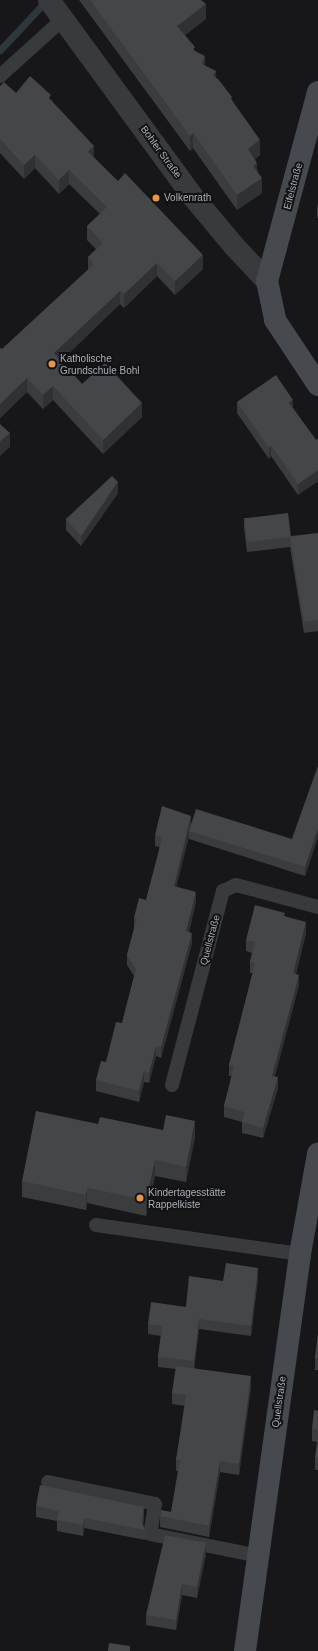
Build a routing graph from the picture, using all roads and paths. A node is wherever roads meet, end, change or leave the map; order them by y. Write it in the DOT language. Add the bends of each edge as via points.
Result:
graph roads {
  1 [pos="49,0"];
  2 [pos="63,19"];
  3 [pos="0,76"];
  4 [pos="318,92"];
  5 [pos="267,281"];
  6 [pos="318,385"];
  7 [pos="318,908"];
  8 [pos="172,1085"];
  9 [pos="318,1154"];
  10 [pos="96,1225"];
  11 [pos="300,1254"];
  12 [pos="48,1482"];
  13 [pos="259,1556"];
  14 [pos="245,1651"];
  1 -- 2 [label="street, Bohler Straße"];
  2 -- 3 [label="lane"];
  2 -- 5 [label="street, Bohler Straße" via="194,198"];
  4 -- 5 [label="main road, Eifelstraße"];
  5 -- 6 [label="main road" via="275,320"];
  7 -- 8 [label="lane, Quellstraße" via="236,885 223,891"];
  9 -- 11 [label="main road, Quellstraße"];
  10 -- 11 [label="lane"];
  11 -- 13 [label="main road, Quellstraße"];
  12 -- 13 [label="lane" via="155,1504 150,1534"];
  13 -- 14 [label="main road, Quellstraße"];
}
